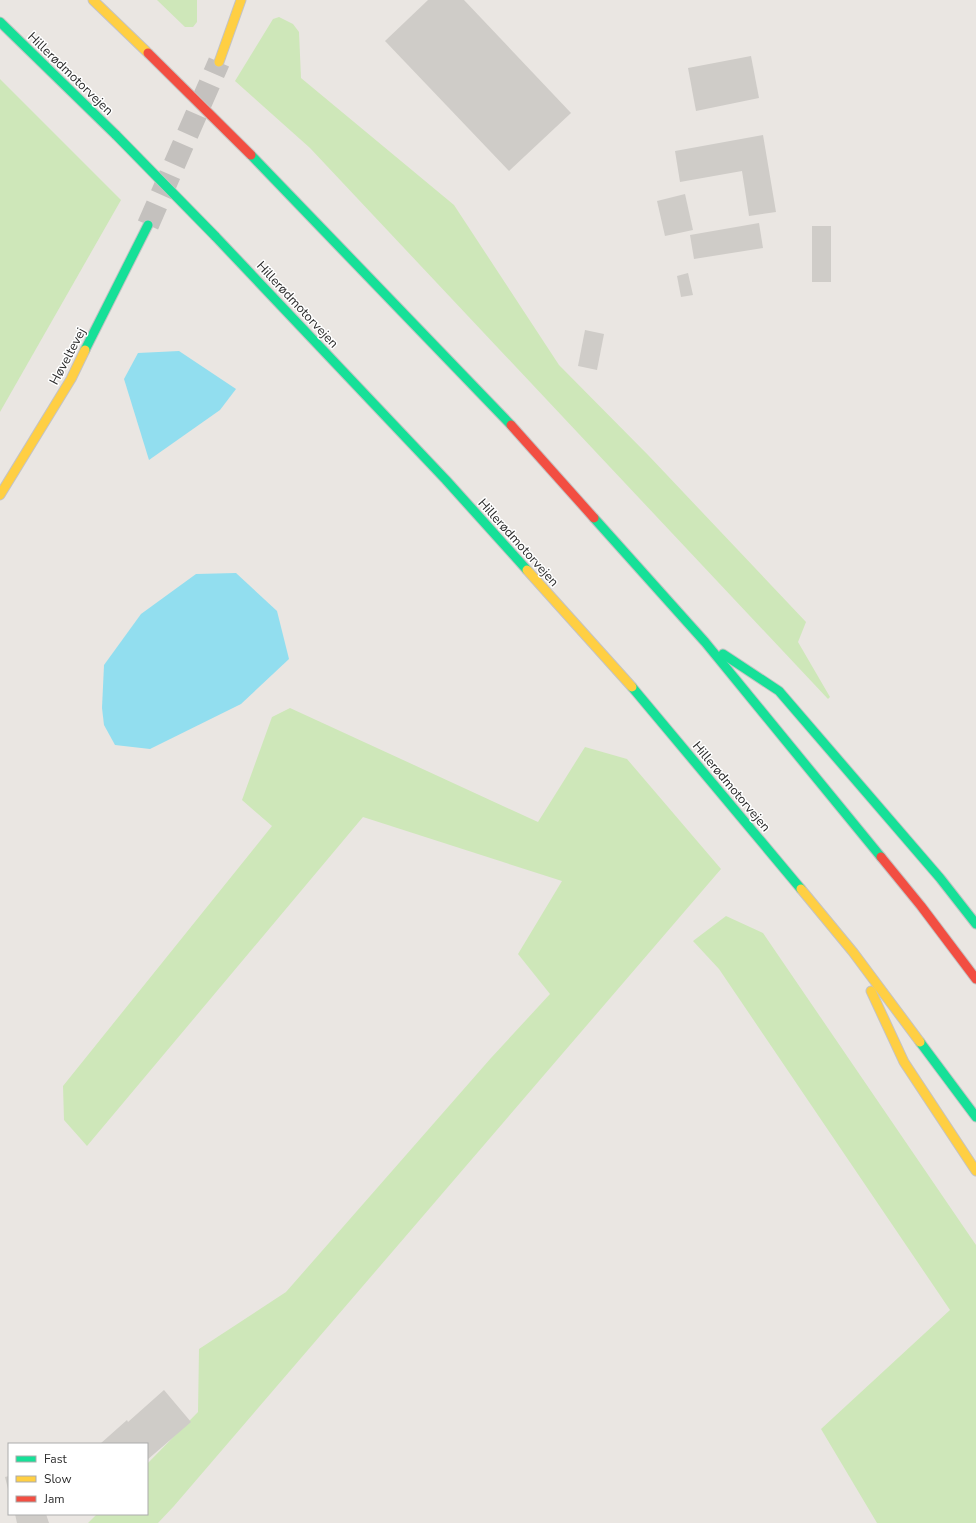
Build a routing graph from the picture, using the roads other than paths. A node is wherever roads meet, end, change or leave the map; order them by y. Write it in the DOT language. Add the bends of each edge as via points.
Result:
graph roads {
  1 [pos="93,0"];
  2 [pos="241,0"];
  3 [pos="0,22"];
  4 [pos="219,62"];
  5 [pos="148,225"];
  6 [pos="0,495"];
  7 [pos="705,642"];
  8 [pos="976,924"];
  9 [pos="853,952"];
  10 [pos="976,979"];
  11 [pos="976,1117"];
  12 [pos="976,1171"];
  1 -- 7 [label="main road, bridge" via="251,155 507,420"];
  2 -- 4 [label="main road"];
  3 -- 9 [label="main road, Hillerødmotorvejen, bridge" via="215,236 446,480 642,698"];
  5 -- 6 [label="main road, Høveltevej" via="71,379"];
  7 -- 8 [label="main road" via="779,690 940,878"];
  7 -- 10 [label="main road" via="921,906"];
  9 -- 11 [label="main road, Hillerødmotorvejen"];
  9 -- 12 [label="main road" via="904,1062"];
}
